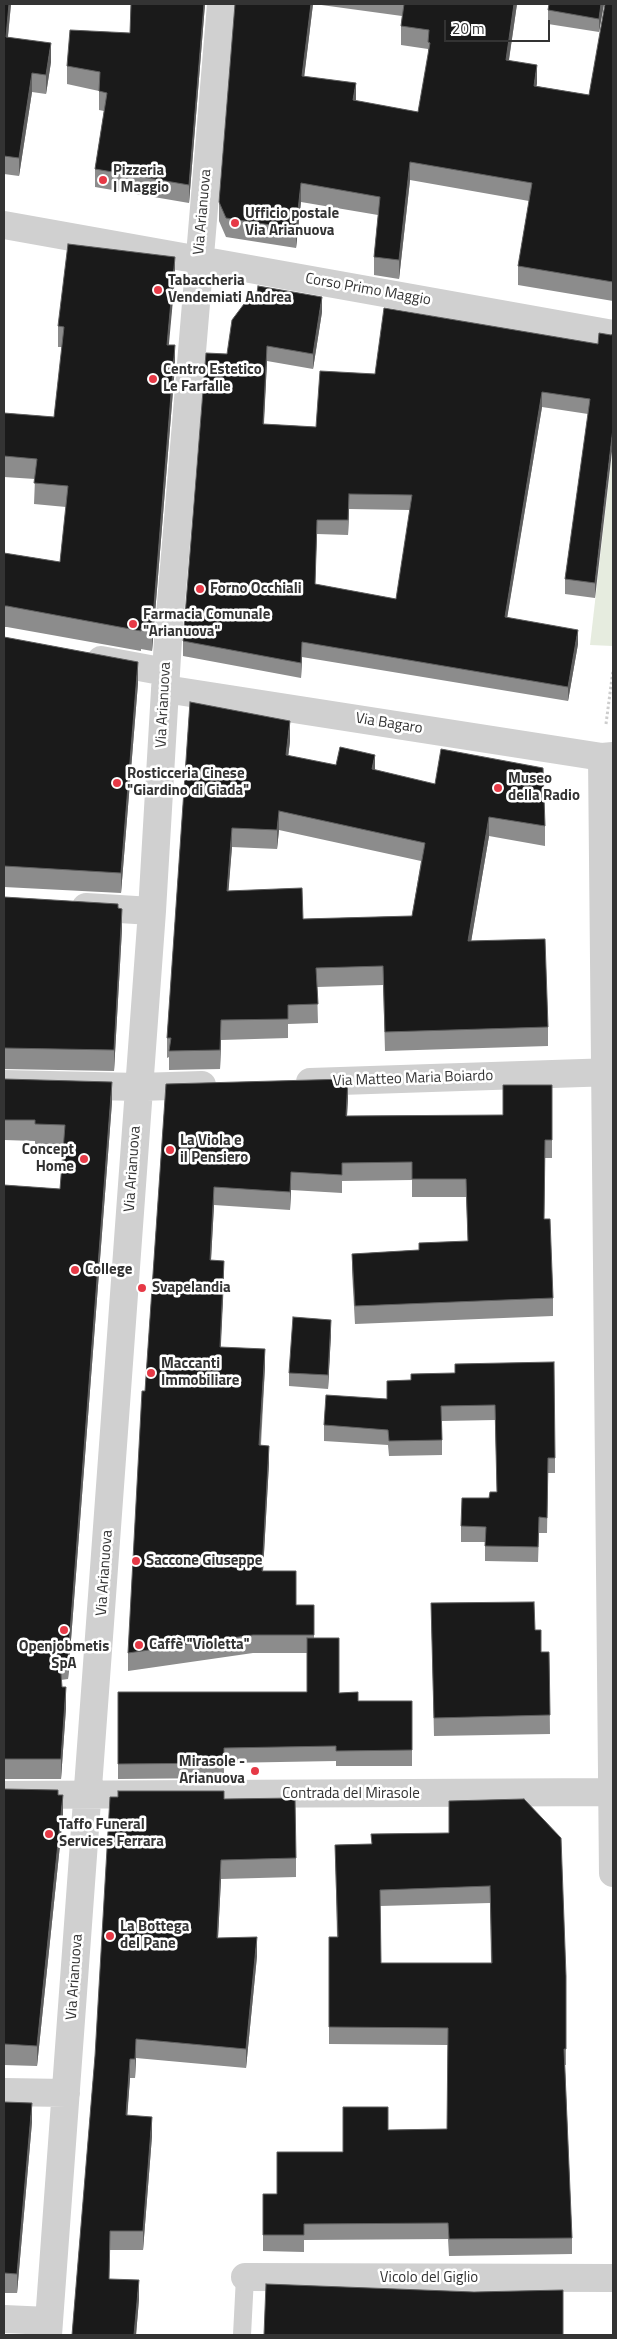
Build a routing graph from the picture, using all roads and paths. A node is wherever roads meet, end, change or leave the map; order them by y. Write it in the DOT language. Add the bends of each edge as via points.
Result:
graph roads {
  1 [pos="221,4"];
  2 [pos="4,225"];
  3 [pos="199,260"];
  4 [pos="613,334"];
  5 [pos="80,656"];
  6 [pos="613,670"];
  7 [pos="166,681"];
  8 [pos="608,757"];
  9 [pos="63,906"];
  10 [pos="152,912"];
  11 [pos="609,1072"];
  12 [pos="287,1083"];
  13 [pos="4,1084"];
  14 [pos="228,1085"];
  15 [pos="139,1088"];
  16 [pos="610,1375"];
  17 [pos="612,1792"];
  18 [pos="4,1795"];
  19 [pos="89,1796"];
  20 [pos="613,1873"];
  21 [pos="4,2092"];
  22 [pos="66,2093"];
  23 [pos="245,2277"];
  24 [pos="613,2278"];
  25 [pos="4,2319"];
  26 [pos="48,2328"];
  27 [pos="242,2335"];
  1 -- 3 [label="street, Via Arianuova"];
  2 -- 3 [label="street, Corso Primo Maggio"];
  3 -- 4 [label="street, Corso Primo Maggio"];
  3 -- 7 [label="street, Via Arianuova"];
  5 -- 7 [label="street, Via Bagaro"];
  6 -- 8 [label="path"];
  7 -- 8 [label="street, Via Bagaro"];
  7 -- 10 [label="street, Via Arianuova"];
  8 -- 11 [label="street"];
  9 -- 10 [label="street"];
  10 -- 15 [label="street, Via Arianuova"];
  11 -- 12 [label="street, Via Matteo Maria Boiardo"];
  11 -- 16 [label="street"];
  13 -- 15 [label="street"];
  14 -- 15 [label="street"];
  15 -- 19 [label="street, Via Arianuova"];
  16 -- 17 [label="street"];
  17 -- 19 [label="street, Contrada del Mirasole"];
  17 -- 20 [label="street"];
  18 -- 19 [label="street, Contrada del Mirasole"];
  19 -- 22 [label="street, Via Arianuova"];
  21 -- 22 [label="street"];
  22 -- 26 [label="street, Via Arianuova"];
  23 -- 24 [label="street, Vicolo del Giglio"];
  23 -- 27 [label="lane"];
  25 -- 26 [label="street"];
}
